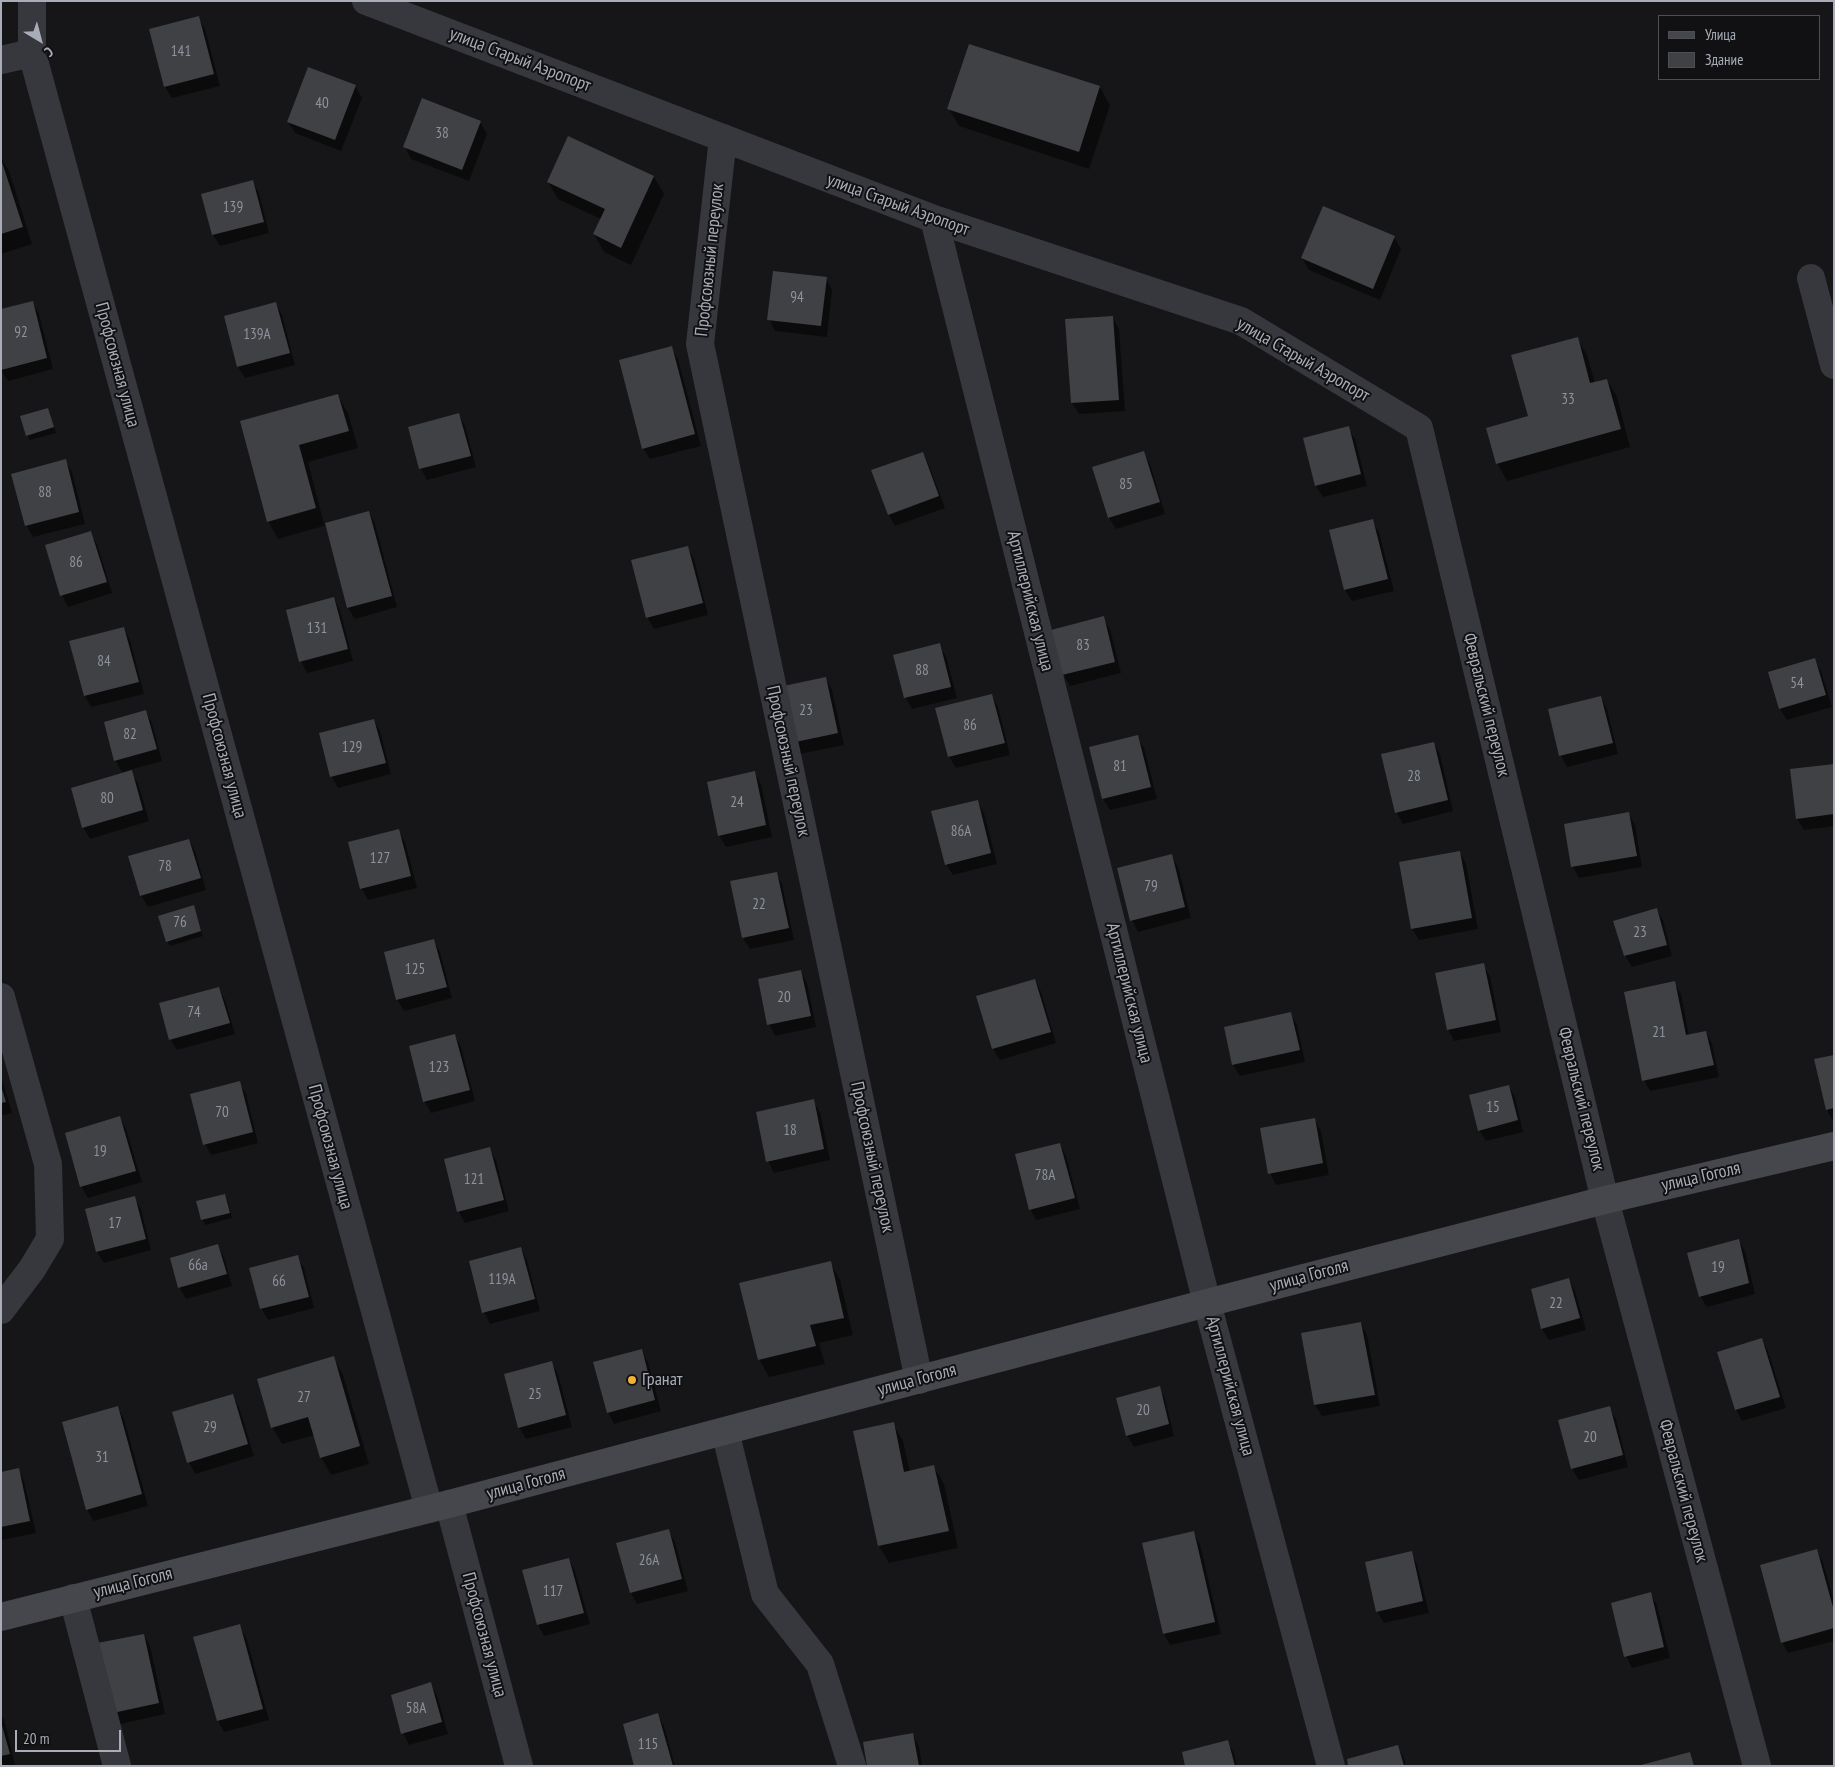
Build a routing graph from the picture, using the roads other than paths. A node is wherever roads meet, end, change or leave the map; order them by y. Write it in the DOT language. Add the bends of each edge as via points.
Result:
graph roads {
  1 [pos="32,1"];
  2 [pos="366,1"];
  3 [pos="32,52"];
  4 [pos="1,60"];
  5 [pos="723,138"];
  6 [pos="934,219"];
  7 [pos="1811,278"];
  8 [pos="1834,365"];
  9 [pos="1419,428"];
  10 [pos="1,997"];
  11 [pos="1834,1146"];
  12 [pos="1605,1200"];
  13 [pos="1208,1302"];
  14 [pos="1,1310"];
  15 [pos="919,1380"];
  16 [pos="725,1431"];
  17 [pos="439,1507"];
  18 [pos="73,1598"];
  19 [pos="1,1616"];
  20 [pos="117,1766"];
  21 [pos="519,1766"];
  22 [pos="852,1766"];
  23 [pos="1330,1766"];
  24 [pos="1757,1766"];
  1 -- 3 [label="street, Профсоюзная улица"];
  2 -- 5 [label="street, улица Старый Аэропорт"];
  3 -- 4 [label="street"];
  3 -- 17 [label="street, Профсоюзная улица"];
  5 -- 6 [label="street, улица Старый Аэропорт"];
  5 -- 15 [label="street, Профсоюзный переулок" via="700,344"];
  6 -- 9 [label="street, улица Старый Аэропорт" via="1241,322"];
  6 -- 13 [label="street, Артиллерийская улица"];
  7 -- 8 [label="street"];
  9 -- 12 [label="street, Февральский переулок"];
  10 -- 14 [label="street" via="48,1164 50,1239"];
  11 -- 12 [label="main road, улица Гоголя"];
  12 -- 13 [label="main road, улица Гоголя"];
  12 -- 24 [label="street, Февральский переулок"];
  13 -- 15 [label="main road, улица Гоголя"];
  13 -- 23 [label="street, Артиллерийская улица"];
  15 -- 16 [label="main road, улица Гоголя"];
  16 -- 17 [label="main road, улица Гоголя"];
  16 -- 22 [label="street" via="765,1594 820,1664"];
  17 -- 18 [label="main road, улица Гоголя"];
  17 -- 21 [label="street, Профсоюзная улица"];
  18 -- 19 [label="main road, улица Гоголя"];
  18 -- 20 [label="street"];
}
